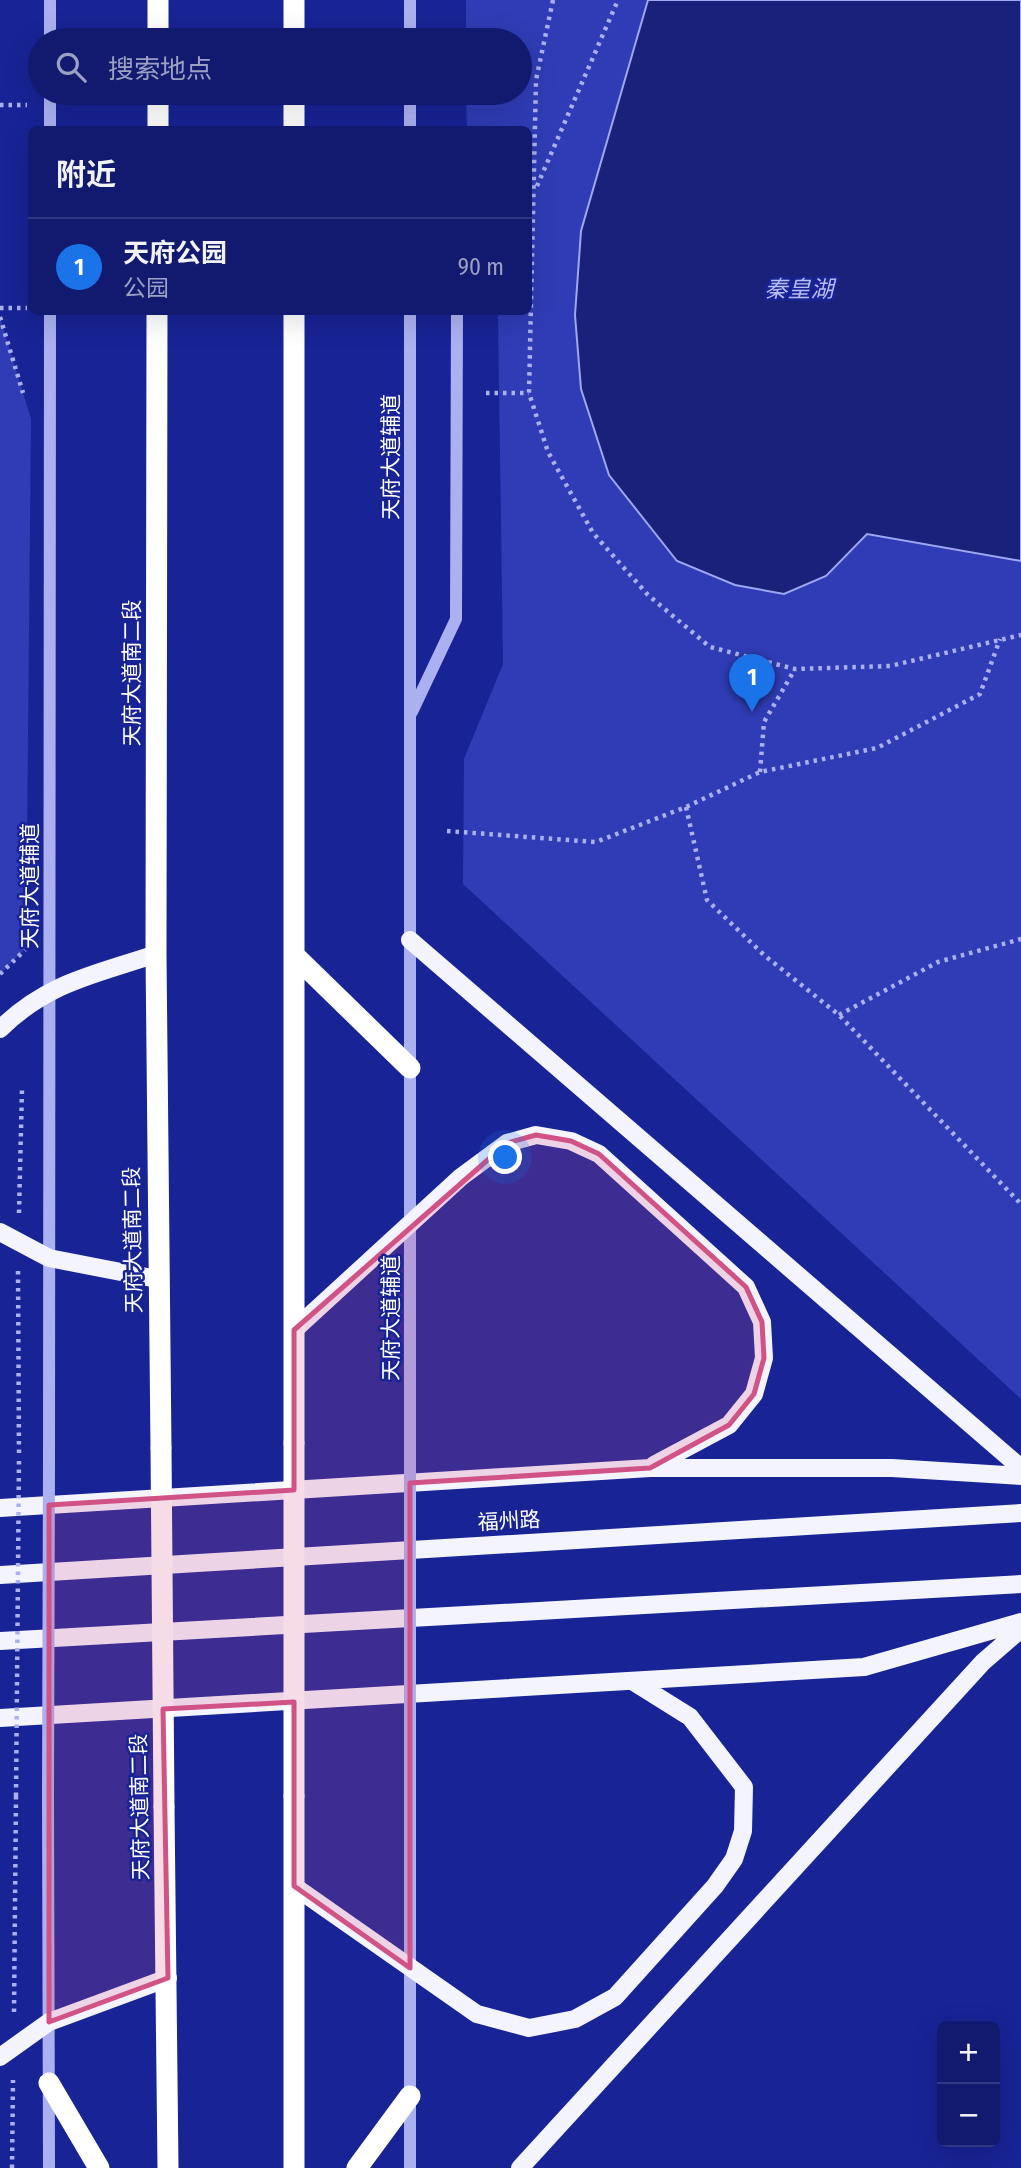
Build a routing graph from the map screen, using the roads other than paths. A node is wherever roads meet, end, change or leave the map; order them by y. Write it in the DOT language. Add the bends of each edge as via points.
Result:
graph roads {
  1 [pos="50,0"];
  2 [pos="158,0"];
  3 [pos="294,0"];
  4 [pos="410,0"];
  5 [pos="50,28"];
  6 [pos="158,28"];
  7 [pos="294,28"];
  8 [pos="410,28"];
  9 [pos="50,105"];
  10 [pos="158,105"];
  11 [pos="294,105"];
  12 [pos="410,105"];
  13 [pos="50,126"];
  14 [pos="158,126"];
  15 [pos="294,126"];
  16 [pos="410,126"];
  17 [pos="50,315"];
  18 [pos="157,315"];
  19 [pos="294,315"];
  20 [pos="410,315"];
  21 [pos="457,315"];
  22 [pos="410,716"];
  23 [pos="410,940"];
  24 [pos="156,954"];
  25 [pos="294,955"];
  26 [pos="50,990"];
  27 [pos="0,1029"];
  28 [pos="410,1068"];
  29 [pos="410,1224"];
  30 [pos="0,1232"];
  31 [pos="50,1258"];
  32 [pos="157,1279"];
  33 [pos="294,1330"];
  34 [pos="650,1468"];
  35 [pos="1021,1468"];
  36 [pos="1021,1476"];
  37 [pos="0,1508"];
  38 [pos="1021,1513"];
  39 [pos="0,1575"];
  40 [pos="1021,1584"];
  41 [pos="1021,1622"];
  42 [pos="1021,1629"];
  43 [pos="0,1641"];
  44 [pos="634,1682"];
  45 [pos="0,1718"];
  46 [pos="294,1886"];
  47 [pos="410,1968"];
  48 [pos="168,1978"];
  49 [pos="49,2022"];
  50 [pos="7,2052"];
  51 [pos="49,2083"];
  52 [pos="410,2096"];
  53 [pos="49,2168"];
  54 [pos="99,2168"];
  55 [pos="168,2168"];
  56 [pos="294,2168"];
  57 [pos="357,2168"];
  58 [pos="410,2168"];
  59 [pos="520,2168"];
  1 -- 5 [label="street"];
  2 -- 6 [label="highway"];
  3 -- 7 [label="highway"];
  4 -- 8 [label="street"];
  9 -- 13 [label="street"];
  10 -- 14 [label="highway"];
  11 -- 15 [label="highway"];
  12 -- 16 [label="street"];
  17 -- 26 [label="street, 天府大道辅道"];
  18 -- 24 [label="highway, 天府大道南二段"];
  19 -- 25 [label="highway"];
  20 -- 22 [label="street, 天府大道辅道"];
  21 -- 22 [label="street" via="456,619"];
  22 -- 23 [label="street, 天府大道辅道"];
  23 -- 28 [label="street, 天府大道辅道"];
  23 -- 35 [label="main road"];
  24 -- 26 [label="main road"];
  24 -- 32 [label="highway, 天府大道南二段"];
  25 -- 28 [label="highway"];
  25 -- 33 [label="highway"];
  26 -- 27 [label="main road" via="23,1006"];
  26 -- 31 [label="street, 天府大道辅道"];
  28 -- 29 [label="street, 天府大道辅道"];
  29 -- 33 [label="main road"];
  29 -- 34 [label="main road" via="507,1143 536,1135 571,1140 598,1154 746,1287 762,1322 764,1358 754,1394 729,1425"];
  29 -- 47 [label="street, 天府大道辅道, bridge"];
  30 -- 31 [label="main road"];
  31 -- 32 [label="main road"];
  31 -- 49 [label="street, 天府大道辅道, bridge"];
  32 -- 48 [label="highway, 天府大道南二段, bridge"];
  33 -- 46 [label="highway, bridge"];
  34 -- 36 [label="main road" via="892,1468"];
  34 -- 37 [label="main road"];
  38 -- 39 [label="main road, 福州路"];
  40 -- 43 [label="main road"];
  41 -- 44 [label="main road" via="864,1667"];
  42 -- 59 [label="main road" via="984,1662"];
  44 -- 45 [label="main road"];
  44 -- 47 [label="main road" via="690,1717 744,1787 743,1832 734,1859 715,1886 615,1997 575,2019 529,2028 477,2014"];
  46 -- 47 [label="main road"];
  46 -- 56 [label="highway"];
  47 -- 52 [label="street, 天府大道辅道"];
  48 -- 49 [label="main road"];
  48 -- 55 [label="highway, 天府大道南二段"];
  49 -- 50 [label="main road"];
  49 -- 51 [label="street, 天府大道辅道"];
  51 -- 53 [label="street, 天府大道辅道"];
  51 -- 54 [label="highway"];
  52 -- 57 [label="highway"];
  52 -- 58 [label="street, 天府大道辅道"];
}
